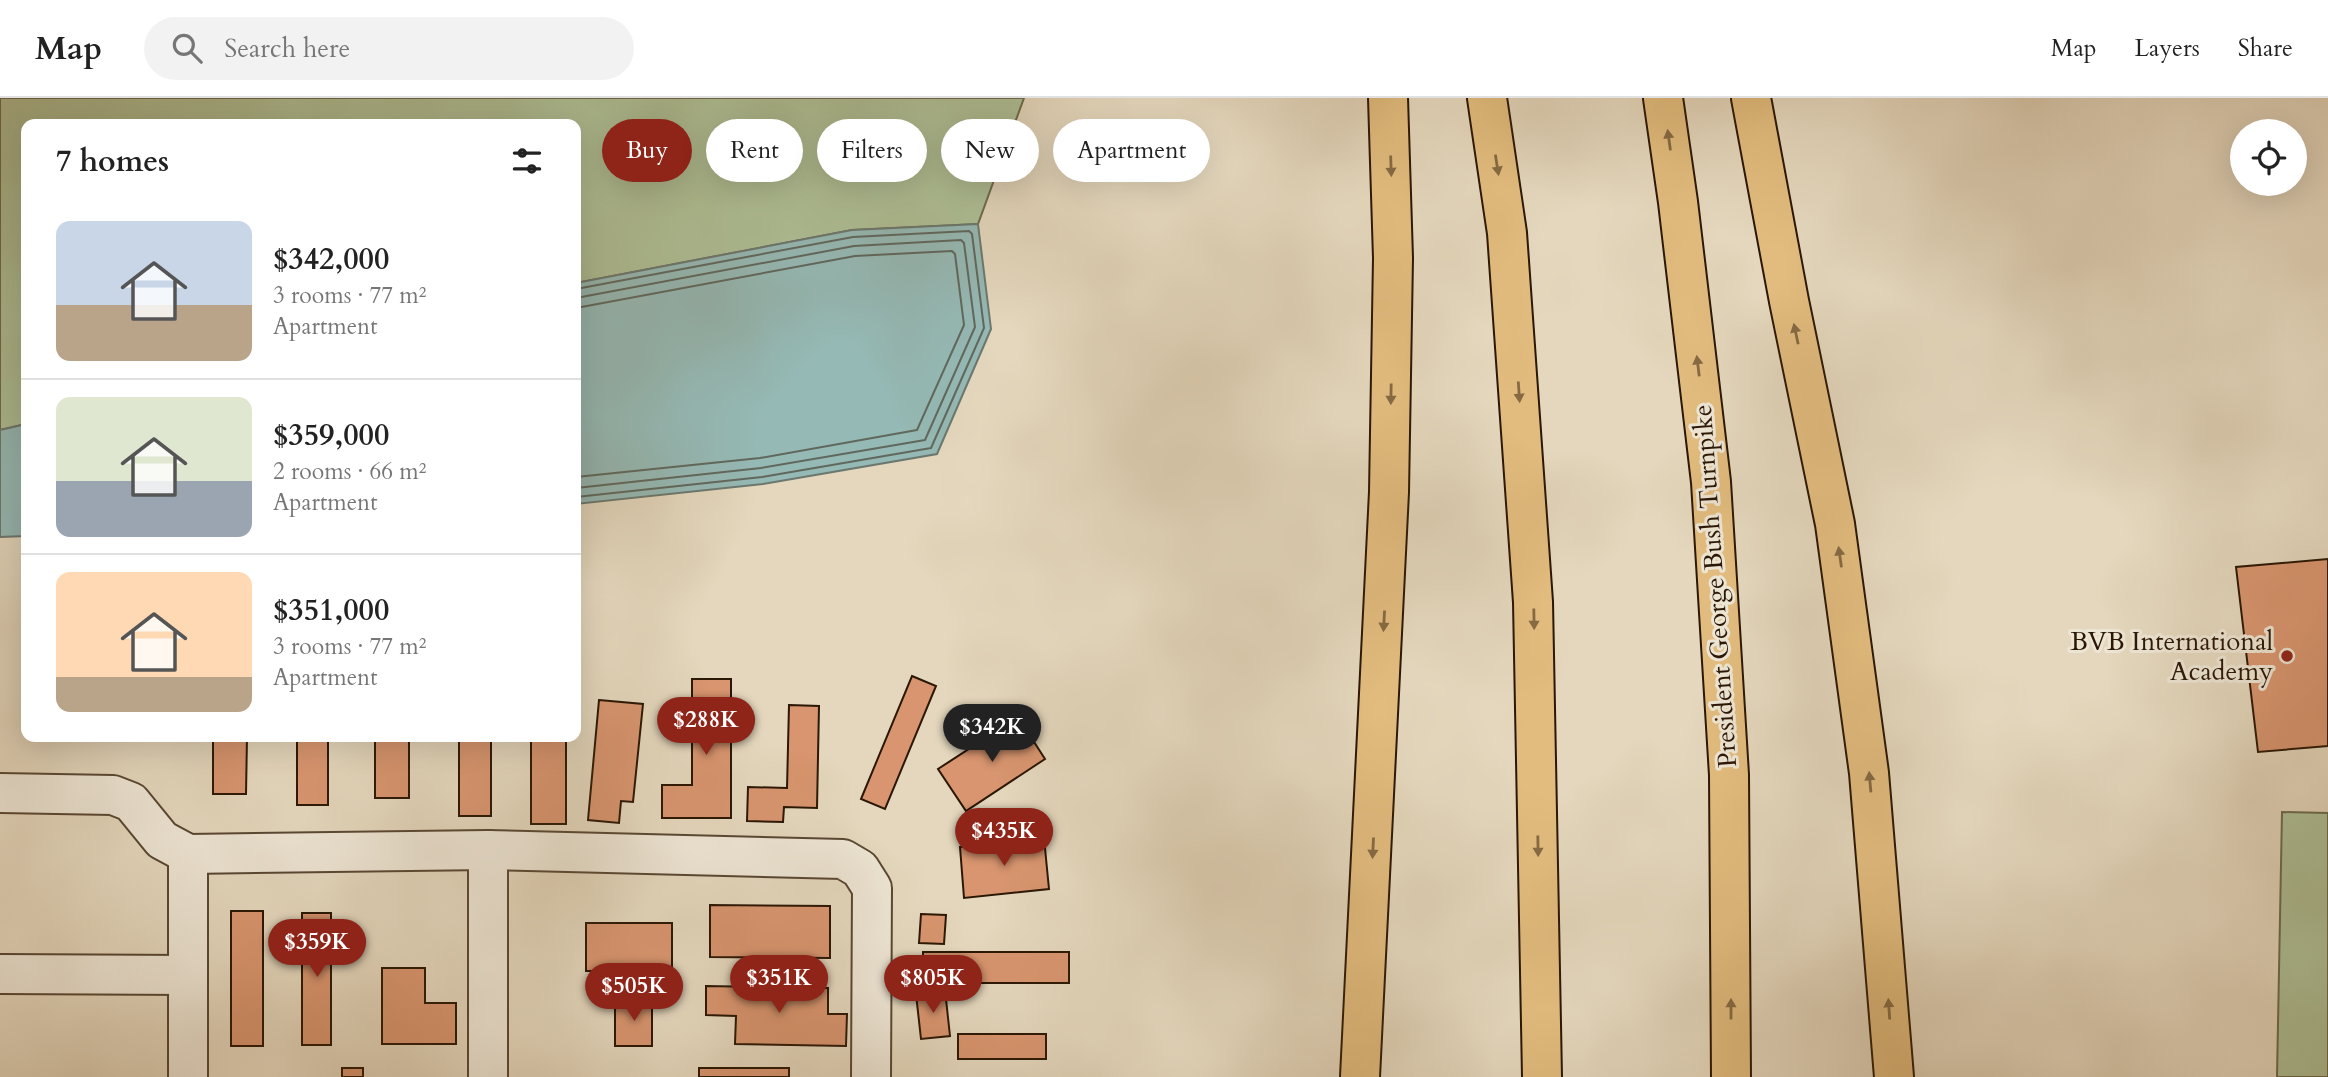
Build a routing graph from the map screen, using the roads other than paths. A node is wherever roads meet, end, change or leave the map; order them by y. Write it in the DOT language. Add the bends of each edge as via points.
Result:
graph roads {
  1 [pos="1388,98"];
  2 [pos="1487,98"];
  3 [pos="1663,98"];
  4 [pos="1751,98"];
  5 [pos="0,793"];
  6 [pos="488,850"];
  7 [pos="188,854"];
  8 [pos="0,974"];
  9 [pos="187,975"];
  10 [pos="188,1077"];
  11 [pos="488,1077"];
  12 [pos="871,1077"];
  13 [pos="1360,1077"];
  14 [pos="1542,1077"];
  15 [pos="1731,1077"];
  16 [pos="1894,1077"];
  1 -- 13 [label="highway, one-way" via="1393,258 1390,492"];
  2 -- 14 [label="highway, one-way" via="1507,233 1533,602"];
  15 -- 3 [label="highway, President George Bush Turnpike, one-way" via="1729,775 1711,482"];
  16 -- 4 [label="highway, one-way" via="1869,773 1835,524"];
  5 -- 7 [label="street" via="113,795 131,802 162,840"];
  6 -- 7 [label="street"];
  6 -- 11 [label="street"];
  6 -- 12 [label="street" via="843,859 860,869 872,888"];
  7 -- 9 [label="street"];
  8 -- 9 [label="street"];
  9 -- 10 [label="street"];
}
